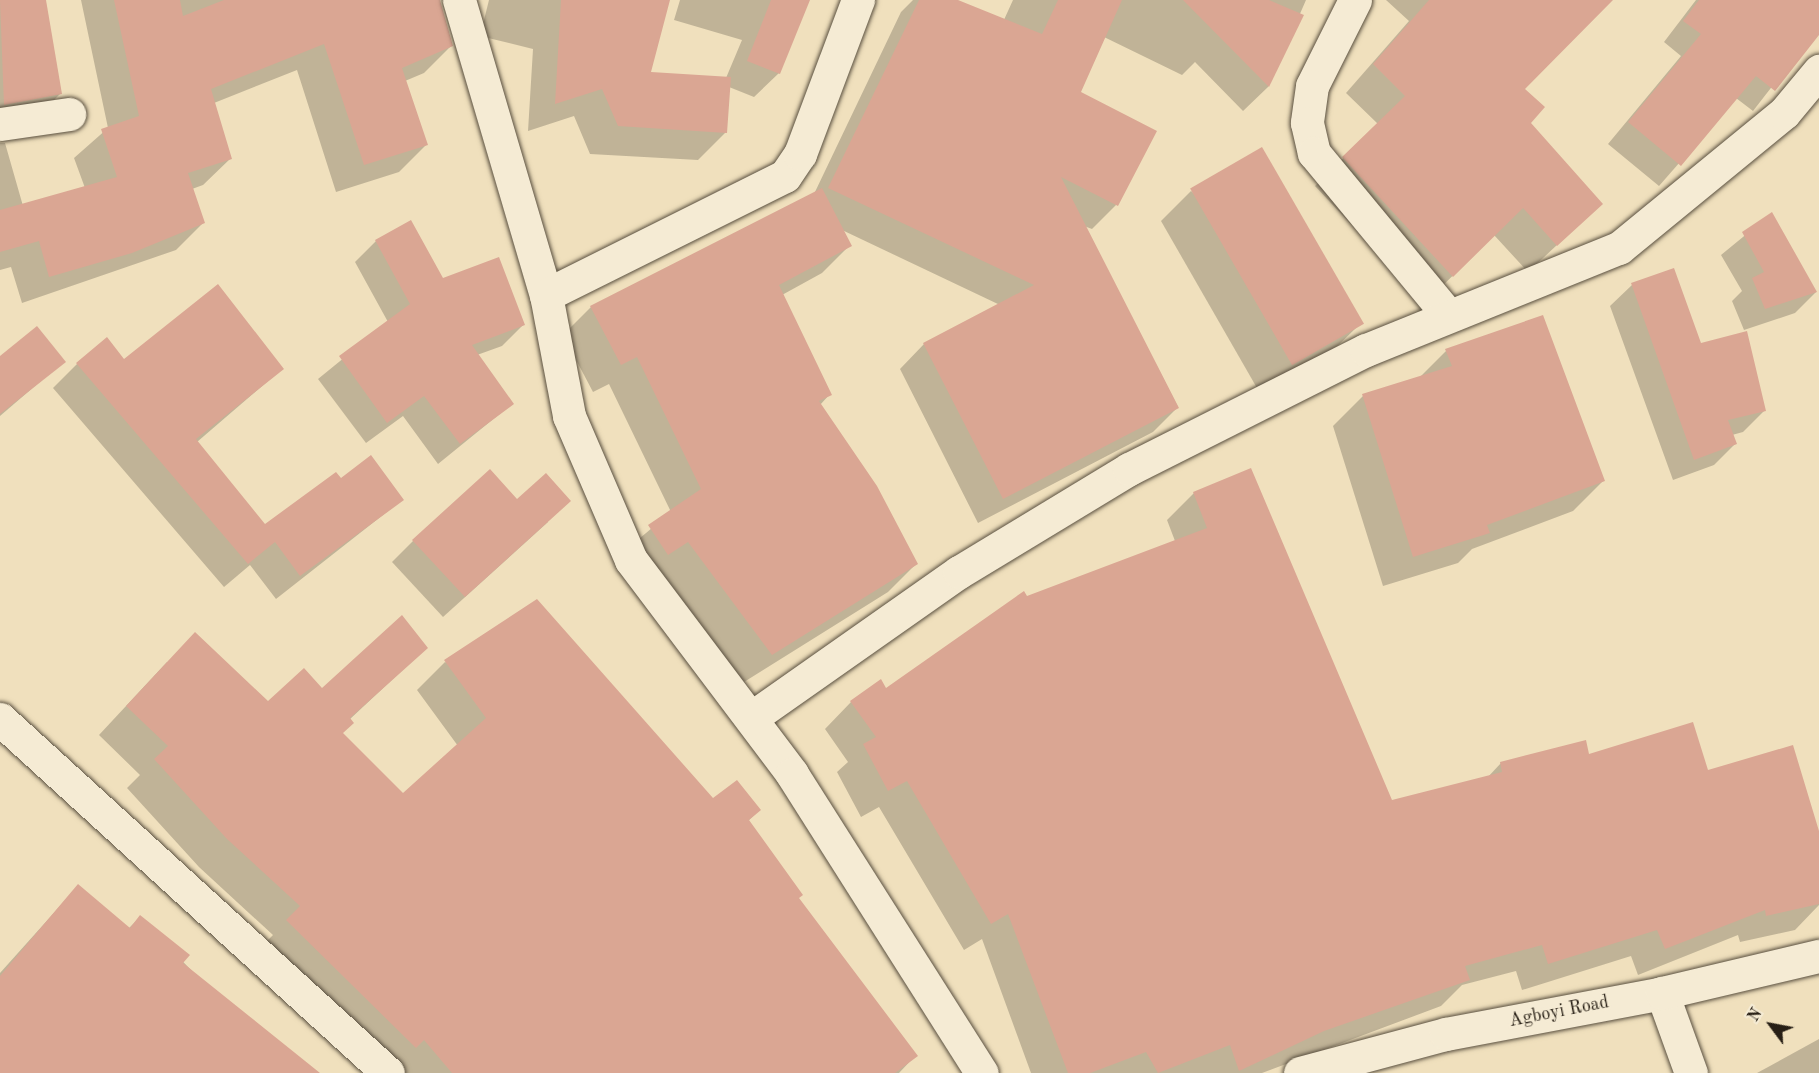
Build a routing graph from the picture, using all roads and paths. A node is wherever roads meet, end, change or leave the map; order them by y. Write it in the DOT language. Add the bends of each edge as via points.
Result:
graph roads {
  1 [pos="459,0"];
  2 [pos="858,0"];
  3 [pos="1355,0"];
  4 [pos="1819,71"];
  5 [pos="69,114"];
  6 [pos="0,124"];
  7 [pos="546,295"];
  8 [pos="1448,315"];
  9 [pos="751,718"];
  10 [pos="0,719"];
  11 [pos="1819,956"];
  12 [pos="1662,993"];
  13 [pos="388,1073"];
  14 [pos="982,1073"];
  15 [pos="1300,1073"];
  16 [pos="1691,1073"];
  1 -- 7 [label="street"];
  2 -- 7 [label="street" via="800,154 786,176"];
  3 -- 8 [label="street" via="1312,86 1306,123 1314,153"];
  4 -- 8 [label="street" via="1784,113 1619,248"];
  5 -- 6 [label="street"];
  7 -- 9 [label="street" via="569,416 631,560"];
  8 -- 9 [label="street" via="1272,392 1128,469 959,572"];
  9 -- 14 [label="street"];
  10 -- 13 [label="street"];
  11 -- 12 [label="street, Agboyi Road"];
  12 -- 15 [label="street, Agboyi Road" via="1446,1034"];
  12 -- 16 [label="street"];
}
